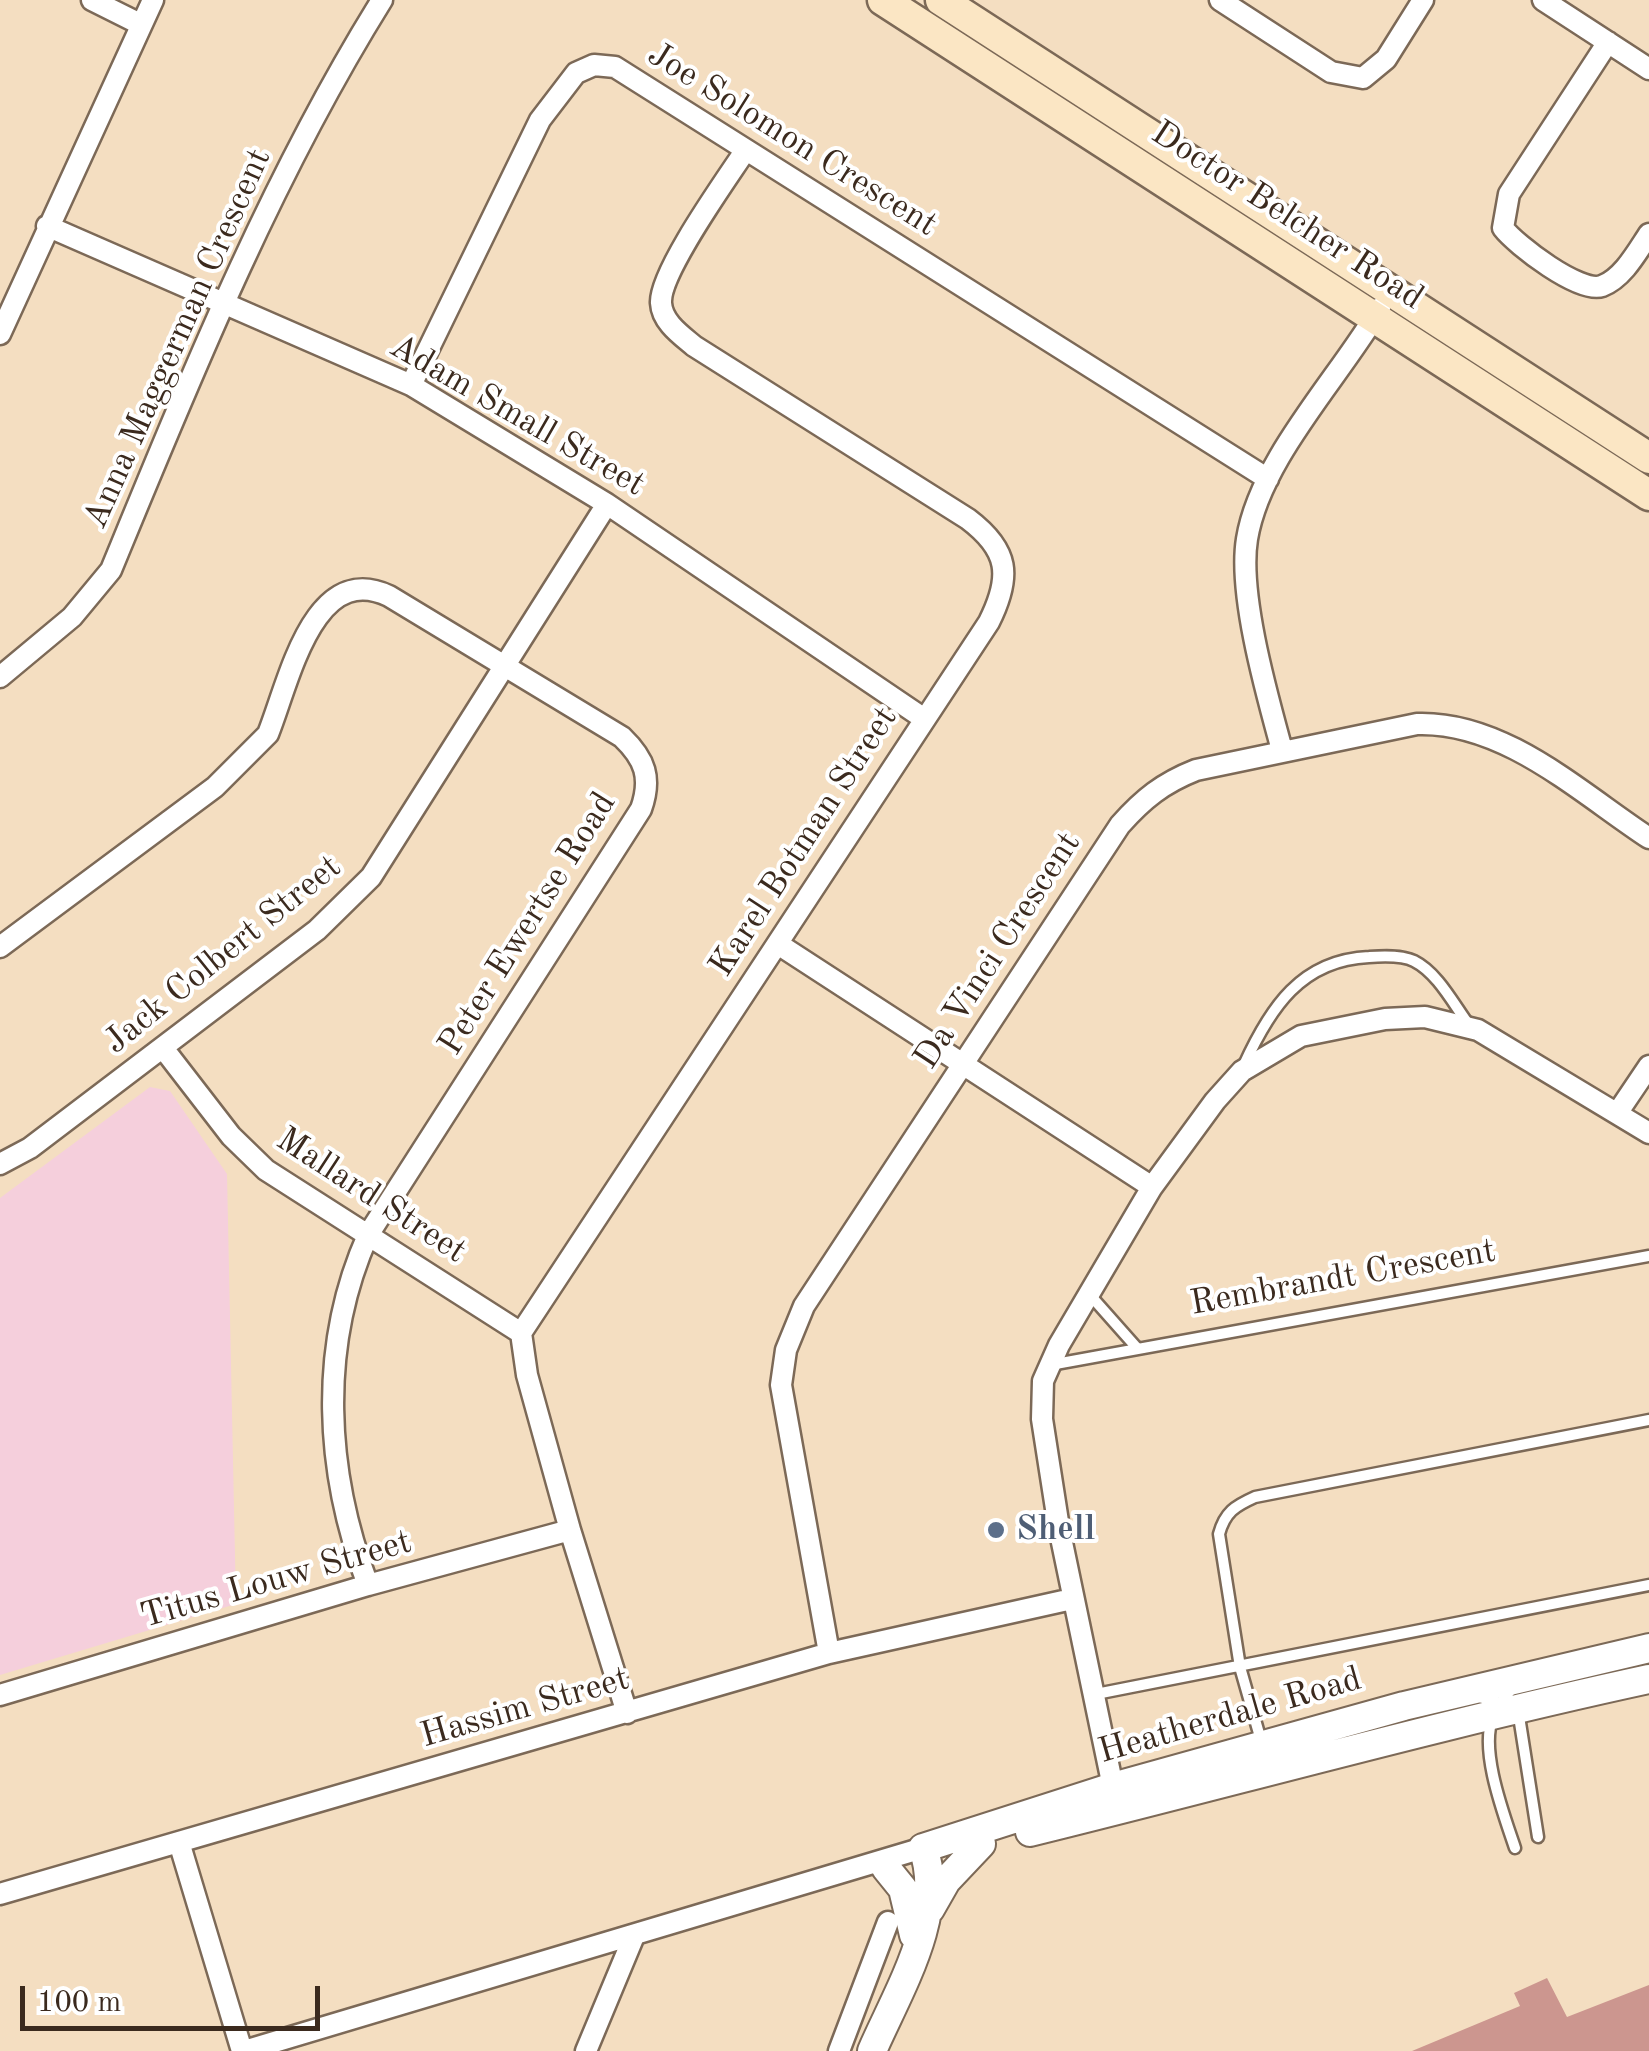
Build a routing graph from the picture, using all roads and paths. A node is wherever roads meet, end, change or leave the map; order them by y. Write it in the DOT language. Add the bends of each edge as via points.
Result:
graph roads {
  1 [pos="92,0"];
  2 [pos="153,0"];
  3 [pos="382,0"];
  4 [pos="883,0"];
  5 [pos="941,0"];
  6 [pos="1220,0"];
  7 [pos="1424,0"];
  8 [pos="1543,0"];
  9 [pos="140,24"];
  10 [pos="1608,42"];
  11 [pos="1649,68"];
  12 [pos="745,151"];
  13 [pos="47,226"];
  14 [pos="1649,234"];
  15 [pos="1391,290"];
  16 [pos="227,301"];
  17 [pos="1374,318"];
  18 [pos="0,334"];
  19 [pos="411,385"];
  20 [pos="1649,458"];
  21 [pos="1268,478"];
  22 [pos="1649,496"];
  23 [pos="607,504"];
  24 [pos="506,667"];
  25 [pos="0,676"];
  26 [pos="923,718"];
  27 [pos="1282,750"];
  28 [pos="1649,838"];
  29 [pos="778,944"];
  30 [pos="0,947"];
  31 [pos="1470,1027"];
  32 [pos="163,1048"];
  33 [pos="964,1062"];
  34 [pos="1649,1066"];
  35 [pos="1242,1071"];
  36 [pos="1618,1112"];
  37 [pos="1649,1134"];
  38 [pos="0,1164"];
  39 [pos="1152,1187"];
  40 [pos="368,1235"];
  41 [pos="1649,1256"];
  42 [pos="1090,1294"];
  43 [pos="521,1332"];
  44 [pos="1138,1348"];
  45 [pos="1049,1365"];
  46 [pos="1649,1420"];
  47 [pos="570,1530"];
  48 [pos="1649,1584"];
  49 [pos="368,1585"];
  50 [pos="1072,1599"];
  51 [pos="1649,1648"];
  52 [pos="829,1653"];
  53 [pos="1240,1667"];
  54 [pos="1521,1676"];
  55 [pos="1649,1679"];
  56 [pos="0,1695"];
  57 [pos="1091,1695"];
  58 [pos="1404,1706"];
  59 [pos="1505,1709"];
  60 [pos="627,1713"];
  61 [pos="1270,1755"];
  62 [pos="1109,1800"];
  63 [pos="1538,1836"];
  64 [pos="179,1842"];
  65 [pos="981,1844"];
  66 [pos="1515,1848"];
  67 [pos="925,1854"];
  68 [pos="886,1868"];
  69 [pos="837,1877"];
  70 [pos="0,1892"];
  71 [pos="888,1922"];
  72 [pos="634,1936"];
  73 [pos="919,1937"];
  74 [pos="243,2051"];
  75 [pos="586,2051"];
  76 [pos="839,2051"];
  77 [pos="872,2051"];
  1 -- 9 [label="street"];
  2 -- 9 [label="street"];
  3 -- 16 [label="street, Anna Maggerman Crescent" via="321,103"];
  4 -- 17 [label="main road, Doctor Belcher Road"];
  5 -- 15 [label="main road, Doctor Belcher Road"];
  6 -- 7 [label="street" via="1331,72 1363,78 1386,59"];
  8 -- 10 [label="street"];
  9 -- 13 [label="street"];
  10 -- 11 [label="street"];
  10 -- 14 [label="street" via="1508,194 1503,228 1537,258 1596,287 1620,274"];
  12 -- 19 [label="street, Joe Solomon Crescent" via="615,67 594,65 576,74 540,120"];
  12 -- 21 [label="street, Joe Solomon Crescent"];
  12 -- 26 [label="street, Karel Botman Street" via="677,260 660,306 694,346 988,534 1000,555 1003,594"];
  13 -- 16 [label="street, Adam Small Street"];
  13 -- 18 [label="street"];
  15 -- 17 [label="street"];
  15 -- 20 [label="main road, Doctor Belcher Road"];
  16 -- 19 [label="street, Adam Small Street"];
  16 -- 25 [label="street, Anna Maggerman Crescent" via="111,570 72,617"];
  17 -- 21 [label="street"];
  17 -- 22 [label="main road, Doctor Belcher Road"];
  19 -- 23 [label="street, Adam Small Street"];
  21 -- 27 [label="street" via="1245,557"];
  23 -- 24 [label="street, Jack Colbert Street"];
  23 -- 26 [label="street, Adam Small Street"];
  24 -- 30 [label="street, Peter Ewertse Road" via="372,588 329,598 258,748"];
  24 -- 32 [label="street, Jack Colbert Street" via="371,877 317,930"];
  24 -- 40 [label="street, Peter Ewertse Road" via="622,736 645,766 647,792 625,838"];
  26 -- 29 [label="street, Karel Botman Street"];
  27 -- 28 [label="street, Da Vinci Crescent" via="1417,724 1464,727 1518,751"];
  27 -- 33 [label="street, Da Vinci Crescent" via="1196,770 1165,782 1142,801"];
  29 -- 33 [label="street"];
  29 -- 43 [label="street, Karel Botman Street"];
  31 -- 35 [label="street" via="1424,1017 1334,1028 1302,1036"];
  31 -- 35 [label="lane" via="1413,960 1350,958 1322,966 1286,992"];
  31 -- 36 [label="street"];
  32 -- 38 [label="street, Jack Colbert Street"];
  32 -- 40 [label="street, Mallard Street" via="251,1157"];
  33 -- 39 [label="street"];
  33 -- 52 [label="street, Da Vinci Crescent" via="804,1306 786,1350 781,1385"];
  34 -- 36 [label="street"];
  35 -- 39 [label="street"];
  36 -- 37 [label="street"];
  39 -- 42 [label="street"];
  40 -- 43 [label="street, Mallard Street"];
  40 -- 49 [label="street, Peter Ewertse Road" via="340,1314 333,1434 347,1530"];
  41 -- 44 [label="lane, Rembrandt Crescent"];
  42 -- 44 [label="lane"];
  42 -- 45 [label="street"];
  43 -- 47 [label="street"];
  44 -- 45 [label="lane, Rembrandt Crescent"];
  45 -- 50 [label="street" via="1042,1419"];
  46 -- 53 [label="lane" via="1256,1497 1234,1507 1219,1534"];
  47 -- 49 [label="street, Titus Louw Street"];
  47 -- 60 [label="street"];
  48 -- 53 [label="lane"];
  49 -- 56 [label="street, Titus Louw Street"];
  50 -- 52 [label="street, Hassim Street"];
  50 -- 57 [label="street"];
  51 -- 54 [label="street, Heatherdale Road"];
  52 -- 60 [label="street, Hassim Street"];
  53 -- 57 [label="lane"];
  53 -- 61 [label="lane"];
  54 -- 58 [label="street, Heatherdale Road"];
  54 -- 59 [label="lane"];
  55 -- 59 [label="street, Heatherdale Road"];
  57 -- 62 [label="street"];
  58 -- 59 [label="lane" via="1479,1697"];
  58 -- 61 [label="street, Heatherdale Road"];
  59 -- 61 [label="street, Heatherdale Road" via="1362,1746"];
  59 -- 63 [label="lane"];
  59 -- 66 [label="lane" via="1489,1732"];
  60 -- 64 [label="street, Hassim Street"];
  61 -- 62 [label="street, Heatherdale Road"];
  61 -- 62 [label="street, Heatherdale Road" via="1166,1799"];
  62 -- 65 [label="street, Heatherdale Road"];
  62 -- 67 [label="street, Heatherdale Road"];
  64 -- 70 [label="street, Hassim Street"];
  64 -- 74 [label="street"];
  65 -- 67 [label="street, Heatherdale Road"];
  65 -- 73 [label="street" via="946,1881"];
  67 -- 68 [label="street, Heatherdale Road"];
  67 -- 69 [label="street, Heatherdale Road"];
  67 -- 73 [label="street"];
  68 -- 69 [label="street, Heatherdale Road"];
  68 -- 73 [label="street"];
  69 -- 72 [label="street, Heatherdale Road"];
  71 -- 76 [label="street"];
  72 -- 74 [label="street, Heatherdale Road"];
  72 -- 75 [label="street"];
  73 -- 77 [label="street"];
}
